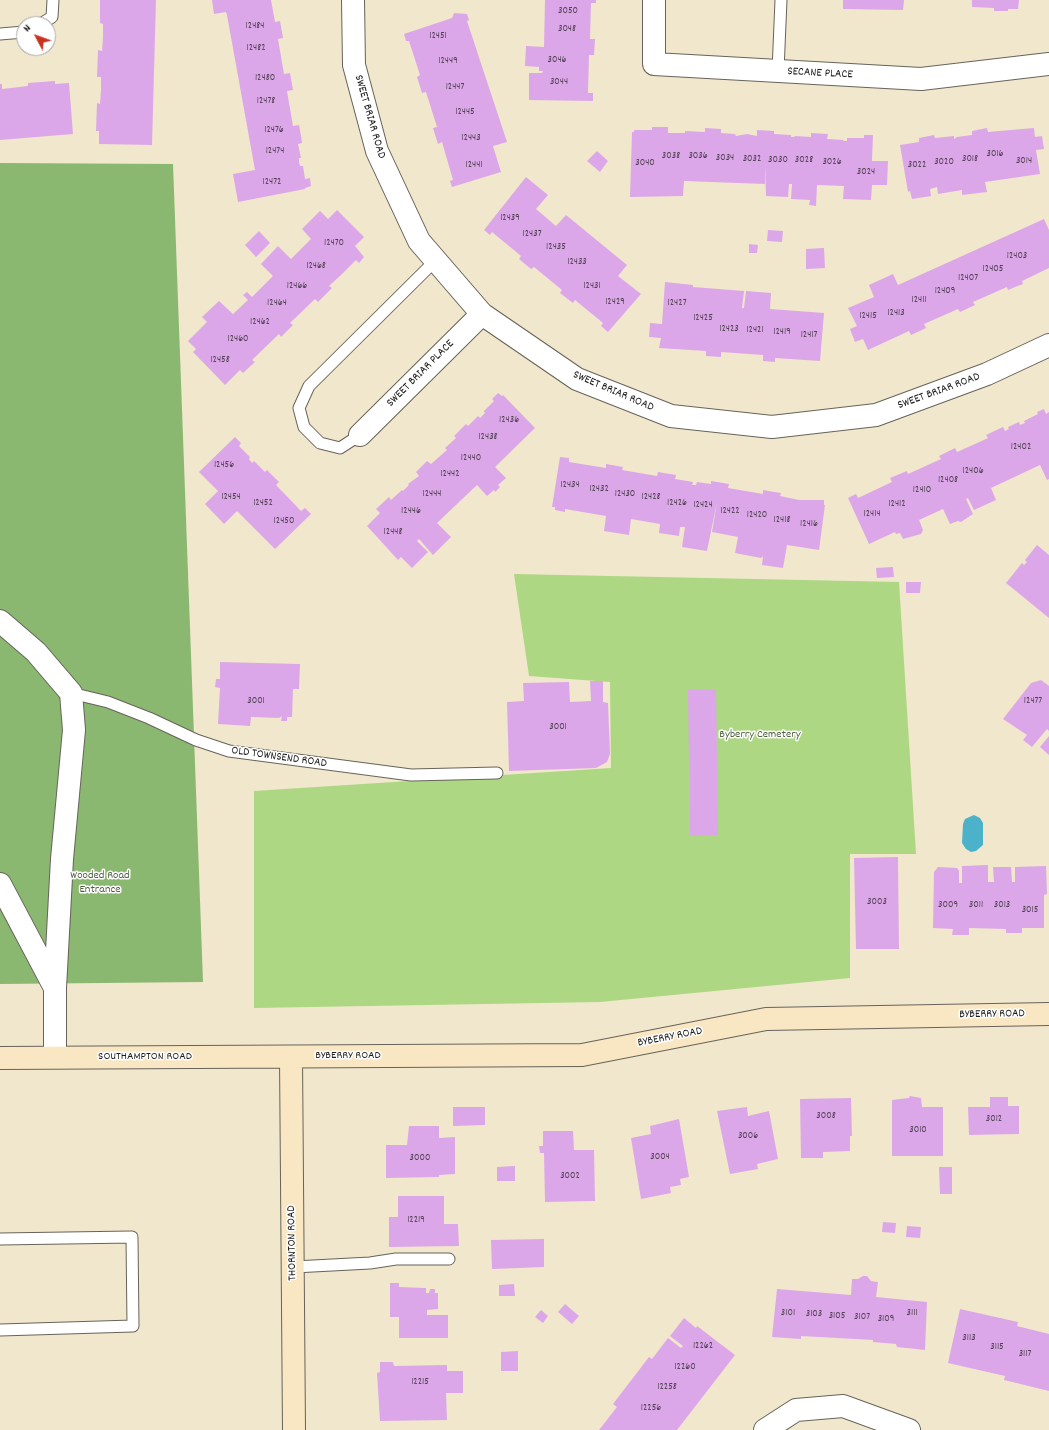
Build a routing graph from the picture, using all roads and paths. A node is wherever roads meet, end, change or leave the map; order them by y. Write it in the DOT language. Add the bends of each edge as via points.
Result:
graph roads {
  1 [pos="53,0"];
  2 [pos="352,0"];
  3 [pos="654,0"];
  4 [pos="781,0"];
  5 [pos="52,16"];
  6 [pos="16,33"];
  7 [pos="0,34"];
  8 [pos="1049,64"];
  9 [pos="778,71"];
  10 [pos="436,260"];
  11 [pos="482,314"];
  12 [pos="1049,346"];
  13 [pos="360,435"];
  14 [pos="0,622"];
  15 [pos="71,693"];
  16 [pos="498,773"];
  17 [pos="0,884"];
  18 [pos="55,988"];
  19 [pos="1049,1014"];
  20 [pos="55,1057"];
  21 [pos="291,1057"];
  22 [pos="0,1058"];
  23 [pos="0,1239"];
  24 [pos="449,1259"];
  25 [pos="294,1267"];
  26 [pos="0,1330"];
  27 [pos="294,1430"];
  28 [pos="765,1430"];
  29 [pos="909,1430"];
  1 -- 5 [label="lane"];
  2 -- 10 [label="street, SWEET BRIAR ROAD" via="354,65 377,151 419,241"];
  3 -- 9 [label="street, SECANE PLACE" via="654,64"];
  4 -- 9 [label="lane"];
  6 -- 7 [label="lane"];
  8 -- 9 [label="street, SECANE PLACE" via="921,79"];
  10 -- 11 [label="street, SWEET BRIAR ROAD"];
  10 -- 13 [label="lane" via="310,386 299,408 304,427 320,443 340,448"];
  11 -- 12 [label="street, SWEET BRIAR ROAD" via="577,379 627,399 671,416 772,427 876,415 987,374"];
  11 -- 13 [label="street, SWEET BRIAR PLACE"];
  14 -- 15 [label="street" via="36,652"];
  15 -- 16 [label="lane, OLD TOWNSEND ROAD" via="108,702 196,740 229,751 411,775"];
  15 -- 18 [label="street" via="74,730 62,859"];
  17 -- 18 [label="street"];
  18 -- 20 [label="street"];
  19 -- 21 [label="street, BYBERRY ROAD" via="766,1019 582,1055"];
  20 -- 21 [label="street, SOUTHAMPTON ROAD"];
  20 -- 22 [label="street, SOUTHAMPTON ROAD"];
  21 -- 25 [label="street, THORNTON ROAD"];
  23 -- 26 [label="lane" via="132,1237 133,1326"];
  24 -- 25 [label="lane" via="396,1259"];
  25 -- 27 [label="street, THORNTON ROAD"];
  28 -- 29 [label="street" via="796,1410 843,1406"];
}
